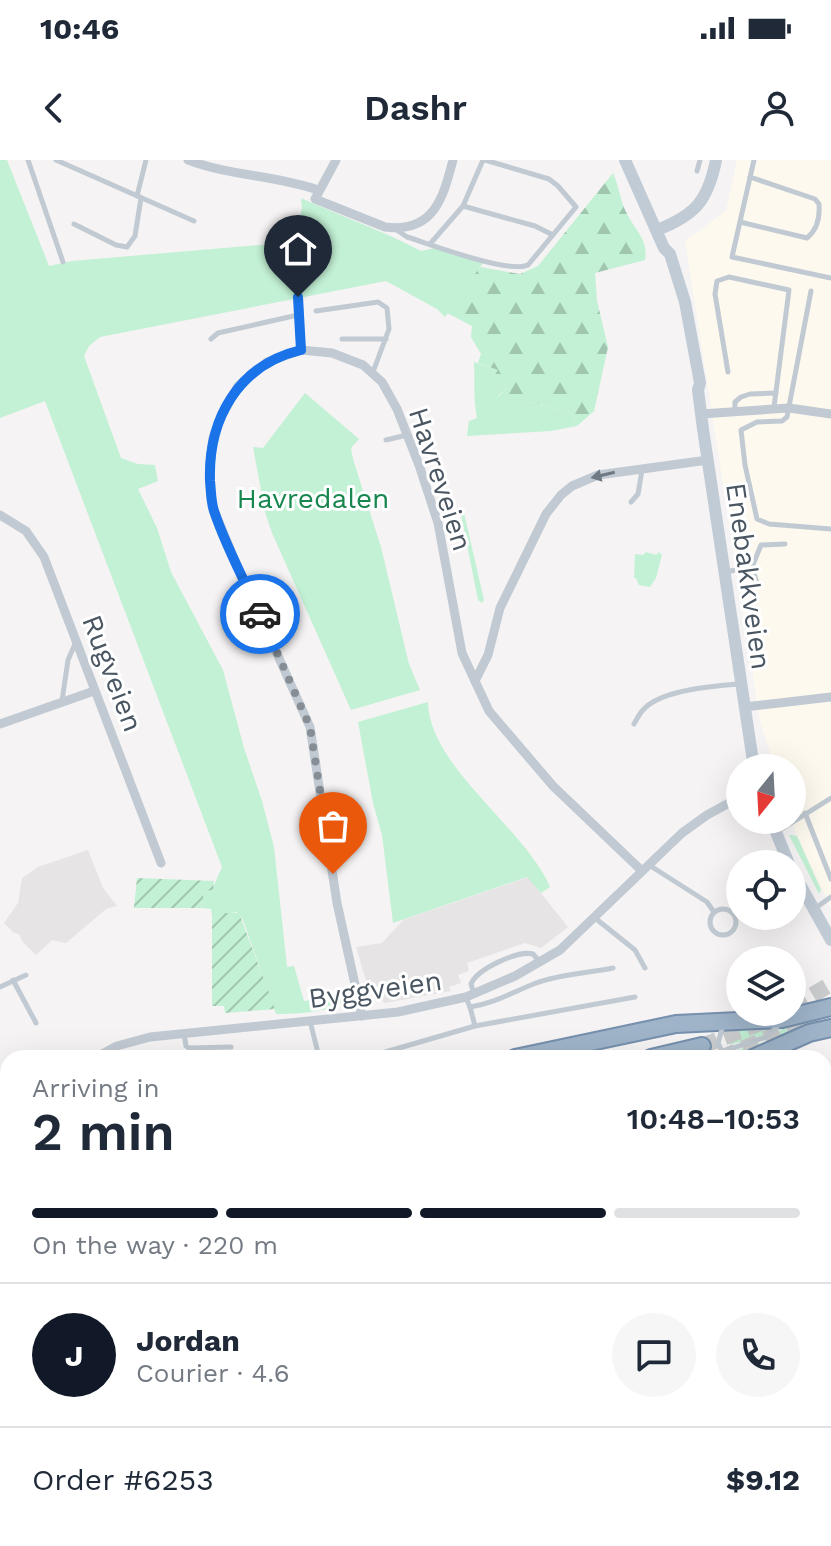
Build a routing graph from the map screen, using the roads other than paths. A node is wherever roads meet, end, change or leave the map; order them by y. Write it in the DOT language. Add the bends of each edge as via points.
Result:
graph roads {
  1 [pos="28,160"];
  2 [pos="56,160"];
  3 [pos="146,160"];
  4 [pos="188,160"];
  5 [pos="336,160"];
  6 [pos="453,160"];
  7 [pos="484,160"];
  8 [pos="625,160"];
  9 [pos="700,160"];
  10 [pos="716,160"];
  11 [pos="754,160"];
  12 [pos="697,171"];
  13 [pos="750,177"];
  14 [pos="316,194"];
  15 [pos="139,197"];
  16 [pos="463,206"];
  17 [pos="194,221"];
  18 [pos="740,222"];
  19 [pos="74,224"];
  20 [pos="394,228"];
  21 [pos="657,230"];
  22 [pos="553,235"];
  23 [pos="430,244"];
  24 [pos="63,262"];
  25 [pos="831,278"];
  26 [pos="811,291"];
  27 [pos="298,297"];
  28 [pos="316,311"];
  29 [pos="298,315"];
  30 [pos="211,339"];
  31 [pos="342,339"];
  32 [pos="386,339"];
  33 [pos="301,350"];
  34 [pos="373,372"];
  35 [pos="728,372"];
  36 [pos="776,393"];
  37 [pos="774,408"];
  38 [pos="789,408"];
  39 [pos="735,411"];
  40 [pos="701,414"];
  41 [pos="831,414"];
  42 [pos="408,435"];
  43 [pos="386,440"];
  44 [pos="708,460"];
  45 [pos="642,469"];
  46 [pos="631,502"];
  47 [pos="0,515"];
  48 [pos="831,529"];
  49 [pos="785,544"];
  50 [pos="752,567"];
  51 [pos="724,572"];
  52 [pos="757,583"];
  53 [pos="77,641"];
  54 [pos="475,681"];
  55 [pos="740,683"];
  56 [pos="94,691"];
  57 [pos="831,697"];
  58 [pos="62,701"];
  59 [pos="744,707"];
  60 [pos="0,724"];
  61 [pos="634,724"];
  62 [pos="752,754"];
  63 [pos="831,798"];
  64 [pos="726,805"];
  65 [pos="806,812"];
  66 [pos="806,816"];
  67 [pos="161,863"];
  68 [pos="644,867"];
  69 [pos="831,879"];
  70 [pos="806,896"];
  71 [pos="831,897"];
  72 [pos="813,909"];
  73 [pos="714,912"];
  74 [pos="595,918"];
  75 [pos="831,940"];
  76 [pos="539,962"];
  77 [pos="613,968"];
  78 [pos="645,968"];
  79 [pos="26,975"];
  80 [pos="13,980"];
  81 [pos="0,987"];
  82 [pos="635,997"];
  83 [pos="470,1000"];
  84 [pos="831,1007"];
  85 [pos="806,1013"];
  86 [pos="362,1016"];
  87 [pos="310,1021"];
  88 [pos="725,1021"];
  89 [pos="36,1023"];
  90 [pos="475,1026"];
  91 [pos="778,1026"];
  92 [pos="831,1028"];
  93 [pos="184,1033"];
  94 [pos="702,1046"];
  95 [pos="783,1046"];
  96 [pos="231,1047"];
  97 [pos="118,1050"];
  98 [pos="317,1050"];
  99 [pos="392,1050"];
  100 [pos="552,1050"];
  101 [pos="685,1050"];
  102 [pos="720,1050"];
  103 [pos="727,1050"];
  104 [pos="769,1050"];
  105 [pos="778,1050"];
  1 -- 24 [label="lane"];
  2 -- 15 [label="lane"];
  3 -- 15 [label="lane"];
  4 -- 14 [label="street" via="301,184"];
  5 -- 14 [label="street"];
  6 -- 20 [label="street" via="434,210 414,225"];
  7 -- 16 [label="lane"];
  7 -- 22 [label="lane" via="558,186 576,207"];
  8 -- 21 [label="main road, Enebakkveien"];
  9 -- 12 [label="lane"];
  10 -- 21 [label="main road" via="699,205"];
  11 -- 13 [label="lane"];
  13 -- 18 [label="lane"];
  13 -- 18 [label="lane" via="815,199 818,218 807,238"];
  14 -- 20 [label="street"];
  15 -- 17 [label="lane"];
  15 -- 19 [label="lane" via="135,236 127,247"];
  16 -- 22 [label="lane"];
  16 -- 23 [label="lane"];
  18 -- 25 [label="lane" via="734,258"];
  20 -- 23 [label="lane"];
  21 -- 40 [label="main road, Enebakkveien"];
  22 -- 23 [label="lane" via="521,268"];
  26 -- 38 [label="lane"];
  27 -- 29 [label="street"];
  28 -- 32 [label="lane" via="381,303 389,317"];
  29 -- 30 [label="lane"];
  29 -- 33 [label="street"];
  31 -- 32 [label="lane"];
  32 -- 34 [label="lane"];
  33 -- 34 [label="street" via="341,355"];
  33 -- 86 [label="street" via="267,362 238,386 220,419 210,463 214,510 310,727 345,946"];
  34 -- 42 [label="street, Havreveien"];
  35 -- 36 [label="lane" via="717,281 729,277 789,290"];
  36 -- 37 [label="lane"];
  36 -- 39 [label="lane" via="741,397"];
  37 -- 38 [label="street"];
  37 -- 39 [label="street"];
  38 -- 41 [label="street"];
  38 -- 48 [label="lane" via="782,421 757,422 741,430 757,519"];
  39 -- 40 [label="street"];
  40 -- 44 [label="main road, Enebakkveien"];
  42 -- 43 [label="lane"];
  42 -- 54 [label="street, Havreveien" via="438,523 462,653"];
  44 -- 45 [label="street"];
  44 -- 51 [label="main road, Enebakkveien"];
  45 -- 46 [label="lane" via="638,494"];
  45 -- 54 [label="street, one-way" via="598,475 572,486 553,503 500,608"];
  47 -- 53 [label="street, Rugveien" via="26,531 41,551"];
  49 -- 50 [label="lane" via="761,545"];
  50 -- 51 [label="lane"];
  50 -- 52 [label="lane"];
  51 -- 55 [label="main road, Enebakkveien"];
  53 -- 56 [label="street, Rugveien"];
  53 -- 58 [label="lane" via="68,660"];
  54 -- 68 [label="street, Havreveien" via="489,711 519,749"];
  55 -- 59 [label="main road, Enebakkveien"];
  55 -- 61 [label="lane" via="656,700"];
  56 -- 58 [label="street"];
  56 -- 67 [label="street, Rugveien"];
  57 -- 59 [label="street"];
  58 -- 60 [label="street"];
  59 -- 62 [label="main road, Enebakkveien"];
  63 -- 65 [label="lane"];
  64 -- 68 [label="street, Byggveien" via="694,824"];
  66 -- 69 [label="lane"];
  68 -- 73 [label="lane" via="707,902"];
  68 -- 74 [label="street, Byggveien"];
  70 -- 72 [label="main road"];
  71 -- 72 [label="lane"];
  72 -- 75 [label="main road"];
  73 -- 73 [label="lane" via="713,931 732,932 733,913"];
  74 -- 76 [label="street, Byggveien"];
  74 -- 78 [label="lane" via="635,950"];
  76 -- 83 [label="street, Byggveien"];
  76 -- 83 [label="lane" via="522,952 478,973"];
  77 -- 83 [label="lane" via="539,982 505,999"];
  79 -- 80 [label="lane"];
  80 -- 81 [label="lane"];
  80 -- 89 [label="lane"];
  82 -- 90 [label="lane"];
  83 -- 86 [label="street, Byggveien"];
  83 -- 90 [label="lane"];
  84 -- 85 [label="highway"];
  86 -- 87 [label="street, Byggveien"];
  87 -- 93 [label="street, Byggveien"];
  87 -- 98 [label="lane"];
  88 -- 100 [label="highway" via="662,1026"];
  88 -- 102 [label="lane"];
  90 -- 99 [label="lane"];
  91 -- 103 [label="lane" via="766,1037"];
  92 -- 95 [label="highway"];
  93 -- 96 [label="lane" via="189,1048"];
  93 -- 97 [label="street, Byggveien" via="134,1041"];
  94 -- 101 [label="highway"];
  95 -- 104 [label="highway"];
  95 -- 105 [label="lane"];
}
